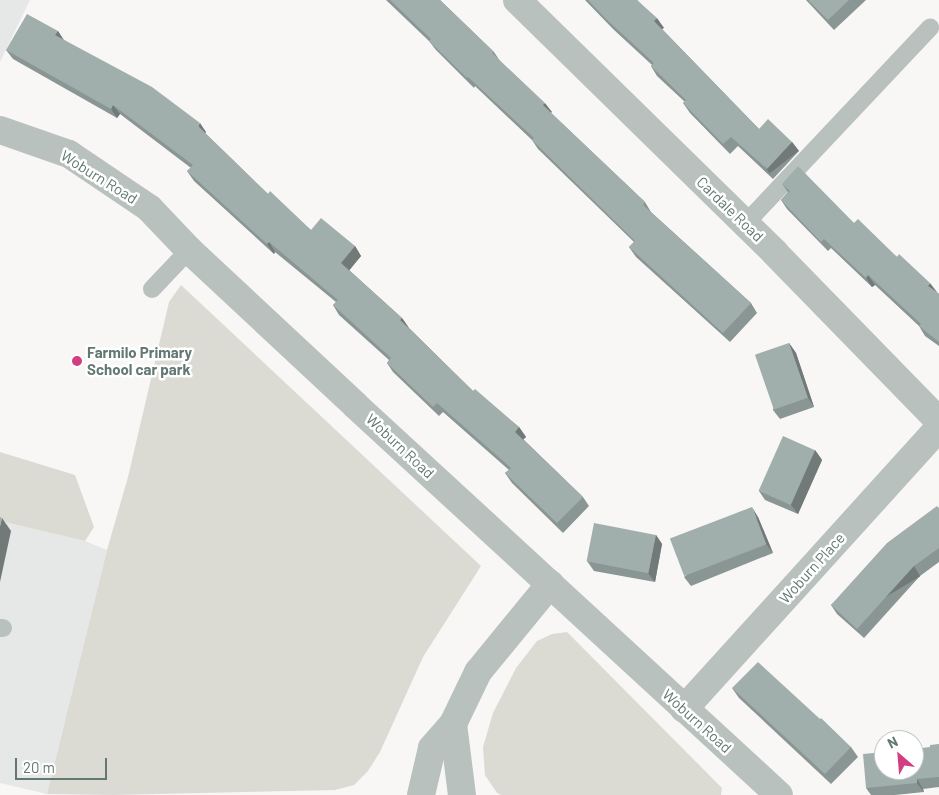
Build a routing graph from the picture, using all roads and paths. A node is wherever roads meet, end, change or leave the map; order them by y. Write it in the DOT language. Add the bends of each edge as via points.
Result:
graph roads {
  1 [pos="517,0"];
  2 [pos="930,28"];
  3 [pos="3,128"];
  4 [pos="745,224"];
  5 [pos="189,250"];
  6 [pos="152,289"];
  7 [pos="939,421"];
  8 [pos="939,428"];
  9 [pos="550,584"];
  10 [pos="684,709"];
  11 [pos="453,724"];
  12 [pos="421,795"];
  13 [pos="462,795"];
  14 [pos="779,795"];
  1 -- 4 [label="street, Cardale Road"];
  2 -- 4 [label="lane"];
  3 -- 5 [label="street, Woburn Road" via="69,154 149,208"];
  4 -- 7 [label="street, Cardale Road"];
  5 -- 6 [label="lane"];
  5 -- 9 [label="street, Woburn Road"];
  8 -- 10 [label="street, Woburn Place"];
  9 -- 10 [label="street, Woburn Road"];
  9 -- 11 [label="street" via="478,672"];
  10 -- 14 [label="street, Woburn Road"];
  11 -- 12 [label="street" via="432,748"];
  11 -- 13 [label="street"];
}
